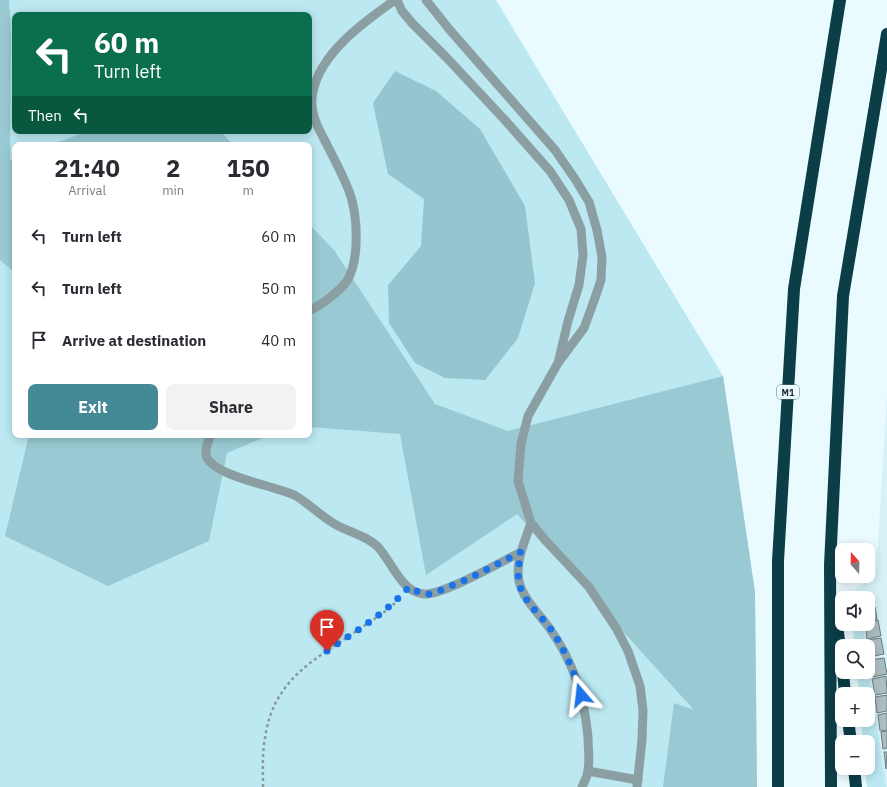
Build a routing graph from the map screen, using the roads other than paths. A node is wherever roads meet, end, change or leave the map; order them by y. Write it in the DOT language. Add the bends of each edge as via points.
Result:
graph roads {
  1 [pos="396,0"];
  2 [pos="426,0"];
  3 [pos="840,0"];
  4 [pos="887,34"];
  5 [pos="312,93"];
  6 [pos="312,93"];
  7 [pos="312,309"];
  8 [pos="558,363"];
  9 [pos="209,438"];
  10 [pos="531,523"];
  11 [pos="521,552"];
  12 [pos="830,565"];
  13 [pos="839,639"];
  14 [pos="588,771"];
  15 [pos="855,775"];
  16 [pos="638,784"];
  17 [pos="582,787"];
  18 [pos="778,787"];
  19 [pos="831,787"];
  20 [pos="856,787"];
  1 -- 5 [label="lane" via="376,13 340,44 323,65"];
  1 -- 8 [label="lane" via="412,23 503,118 550,172 569,200 581,229 583,255 579,284"];
  2 -- 8 [label="lane" via="555,150 589,202 602,257 601,280 584,328"];
  3 -- 18 [label="highway, M1" via="794,290 778,562"];
  4 -- 12 [label="highway" via="843,296"];
  6 -- 7 [label="lane" via="317,125 349,191 356,224 355,255 347,280 338,291"];
  8 -- 10 [label="lane" via="528,416 521,444 518,480"];
  9 -- 11 [label="lane" via="206,456 212,463 237,478 287,492 334,524 377,546 400,579 422,594 432,594"];
  10 -- 11 [label="lane"];
  10 -- 16 [label="lane" via="589,587 628,651 640,686 643,710"];
  11 -- 14 [label="lane" via="518,571 521,588 528,602 550,629 575,674 584,705"];
  12 -- 13 [label="highway"];
  12 -- 19 [label="highway"];
  14 -- 16 [label="lane"];
  14 -- 17 [label="lane"];
  15 -- 20 [label="highway"];
}
